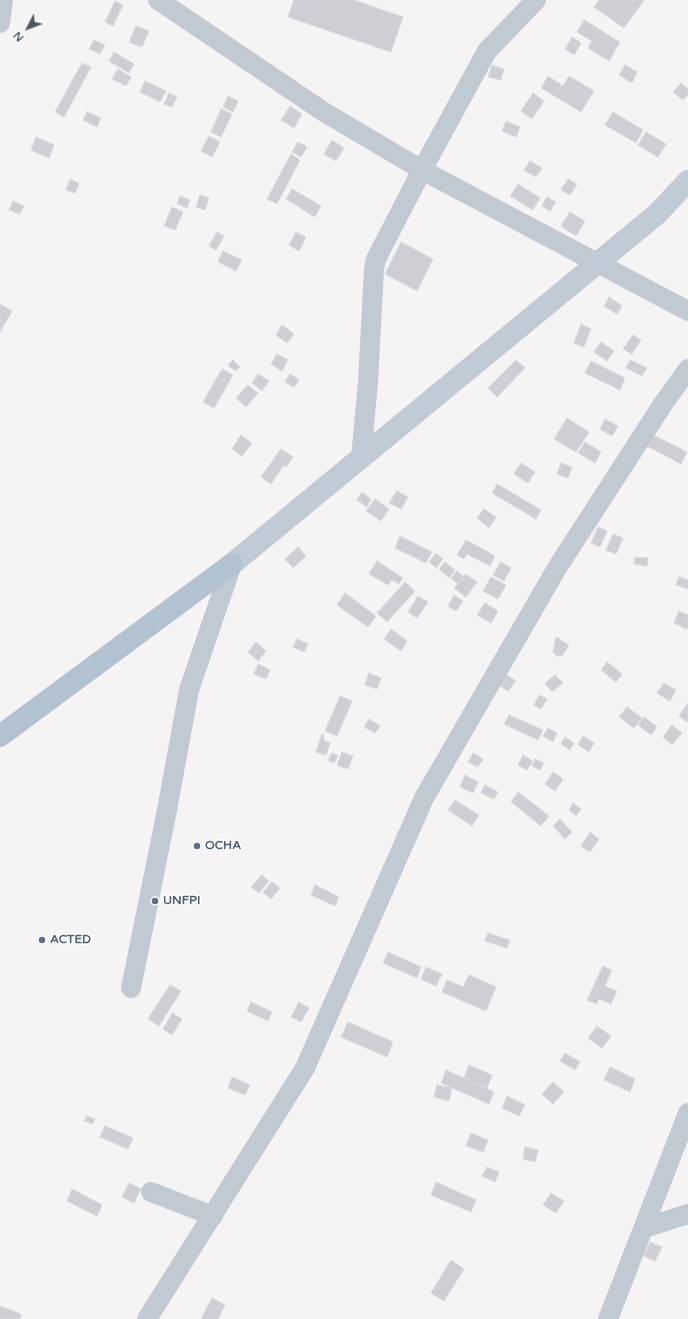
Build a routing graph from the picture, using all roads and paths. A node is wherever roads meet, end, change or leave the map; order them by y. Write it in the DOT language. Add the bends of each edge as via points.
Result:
graph roads {
  1 [pos="3,0"];
  2 [pos="158,0"];
  3 [pos="536,0"];
  4 [pos="0,22"];
  5 [pos="422,170"];
  6 [pos="688,181"];
  7 [pos="598,263"];
  8 [pos="688,311"];
  9 [pos="688,369"];
  10 [pos="361,458"];
  11 [pos="232,564"];
  12 [pos="0,736"];
  13 [pos="131,988"];
  14 [pos="688,1113"];
  15 [pos="151,1192"];
  16 [pos="688,1214"];
  17 [pos="213,1216"];
  18 [pos="644,1228"];
  19 [pos="148,1319"];
  20 [pos="608,1319"];
  1 -- 4 [label="street"];
  2 -- 5 [label="street" via="324,112"];
  3 -- 5 [label="street" via="487,51"];
  5 -- 7 [label="street"];
  5 -- 10 [label="street" via="376,259"];
  6 -- 7 [label="main road" via="657,214"];
  7 -- 8 [label="street"];
  7 -- 10 [label="main road"];
  9 -- 17 [label="street" via="556,568 424,798 305,1068"];
  10 -- 11 [label="main road"];
  11 -- 12 [label="main road"];
  11 -- 13 [label="street" via="189,690"];
  14 -- 18 [label="street"];
  15 -- 17 [label="street"];
  16 -- 18 [label="street"];
  17 -- 19 [label="street"];
  18 -- 20 [label="street"];
}
